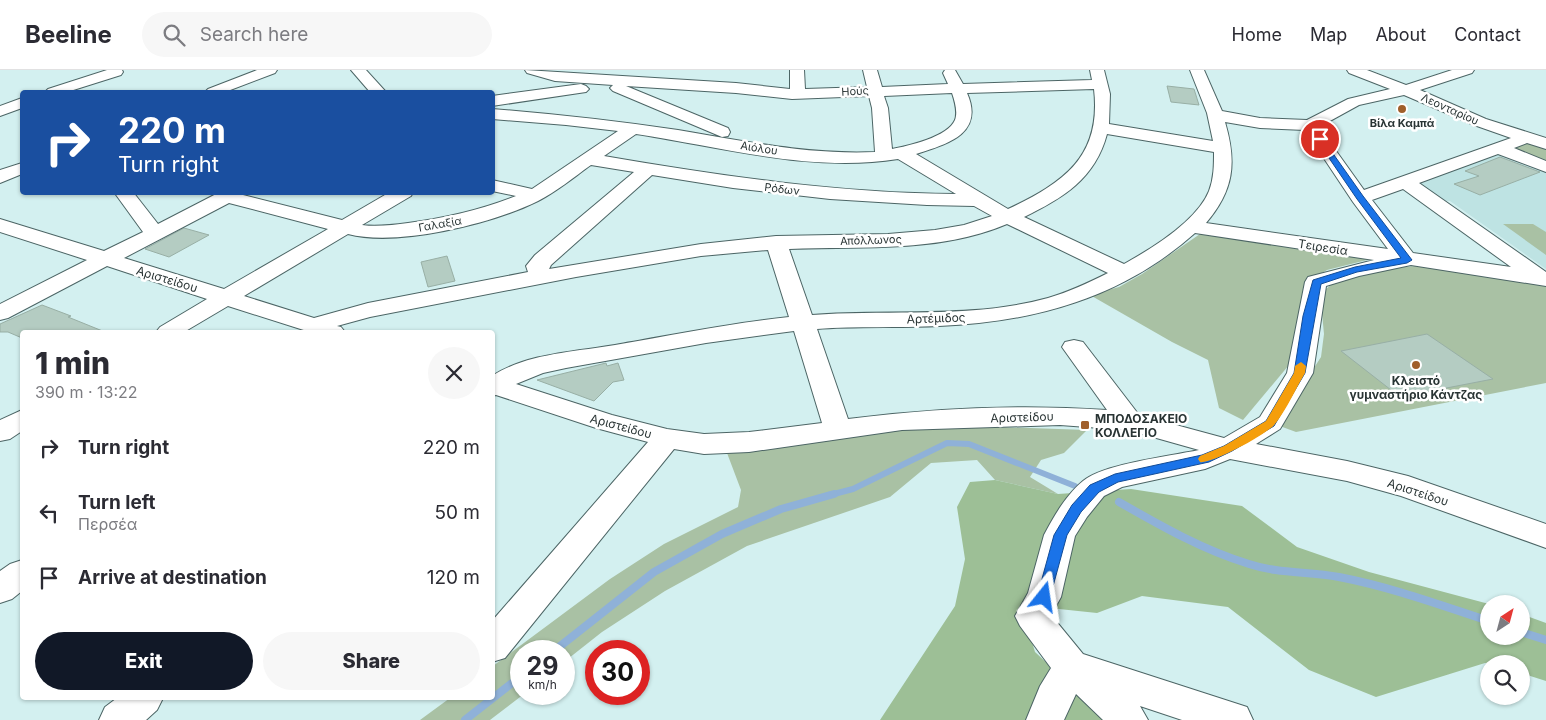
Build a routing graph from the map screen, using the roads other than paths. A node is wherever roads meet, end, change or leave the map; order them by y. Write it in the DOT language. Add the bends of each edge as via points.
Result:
graph roads {
  1 [pos="270,70"];
  2 [pos="358,70"];
  3 [pos="532,70"];
  4 [pos="712,70"];
  5 [pos="796,70"];
  6 [pos="870,70"];
  7 [pos="948,70"];
  8 [pos="1197,70"];
  9 [pos="1354,70"];
  10 [pos="1458,71"];
  11 [pos="116,72"];
  12 [pos="1098,77"];
  13 [pos="610,83"];
  14 [pos="74,86"];
  15 [pos="710,86"];
  16 [pos="957,88"];
  17 [pos="61,90"];
  18 [pos="93,90"];
  19 [pos="218,90"];
  20 [pos="376,90"];
  21 [pos="876,90"];
  22 [pos="1406,90"];
  23 [pos="798,94"];
  24 [pos="495,101"];
  25 [pos="20,104"];
  26 [pos="0,111"];
  27 [pos="495,114"];
  28 [pos="1215,115"];
  29 [pos="1310,125"];
  30 [pos="1100,128"];
  31 [pos="632,129"];
  32 [pos="1526,138"];
  33 [pos="1546,144"];
  34 [pos="755,148"];
  35 [pos="1222,148"];
  36 [pos="1498,148"];
  37 [pos="892,155"];
  38 [pos="589,159"];
  39 [pos="1546,167"];
  40 [pos="20,169"];
  41 [pos="648,169"];
  42 [pos="0,177"];
  43 [pos="1405,182"];
  44 [pos="495,186"];
  45 [pos="125,195"];
  46 [pos="232,195"];
  47 [pos="399,195"];
  48 [pos="535,195"];
  49 [pos="1360,198"];
  50 [pos="976,200"];
  51 [pos="1007,217"];
  52 [pos="0,225"];
  53 [pos="1193,227"];
  54 [pos="344,228"];
  55 [pos="154,234"];
  56 [pos="776,242"];
  57 [pos="106,260"];
  58 [pos="1407,260"];
  59 [pos="1123,272"];
  60 [pos="540,276"];
  61 [pos="1544,279"];
  62 [pos="227,297"];
  63 [pos="0,313"];
  64 [pos="802,322"];
  65 [pos="171,330"];
  66 [pos="325,330"];
  67 [pos="1074,347"];
  68 [pos="495,386"];
  69 [pos="495,388"];
  70 [pos="1129,421"];
  71 [pos="838,429"];
  72 [pos="667,438"];
  73 [pos="1228,448"];
  74 [pos="1546,536"];
  75 [pos="20,574"];
  76 [pos="0,589"];
  77 [pos="495,646"];
  78 [pos="1072,667"];
  79 [pos="142,700"];
  80 [pos="118,720"];
  81 [pos="1045,720"];
  82 [pos="1129,720"];
  83 [pos="1234,720"];
  1 -- 19 [label="street"];
  2 -- 20 [label="street"];
  3 -- 13 [label="street" via="554,77"];
  4 -- 15 [label="street"];
  5 -- 23 [label="street"];
  6 -- 21 [label="street"];
  7 -- 16 [label="street, Αιόλου"];
  8 -- 28 [label="street, Αρτέμιδος" via="1206,85"];
  9 -- 22 [label="street, Λεονταρίου"];
  10 -- 22 [label="street"];
  11 -- 14 [label="street"];
  12 -- 16 [label="street, Ηούς"];
  12 -- 30 [label="street, Απόλλωνος" via="1102,102"];
  13 -- 15 [label="street, Ηούς"];
  13 -- 24 [label="street"];
  13 -- 34 [label="street"];
  14 -- 17 [label="street"];
  14 -- 18 [label="street"];
  15 -- 23 [label="street, Ηούς"];
  16 -- 21 [label="street, Ηούς"];
  16 -- 37 [label="street, Αιόλου" via="964,111 961,125 937,142"];
  21 -- 23 [label="street, Ηούς"];
  21 -- 37 [label="street"];
  22 -- 29 [label="street" via="1354,102"];
  22 -- 32 [label="street, Λεονταρίου" via="1474,120"];
  25 -- 26 [label="street"];
  27 -- 31 [label="street, Αιόλου" via="563,119"];
  28 -- 29 [label="street" via="1260,124"];
  28 -- 35 [label="street, Αρτέμιδος"];
  29 -- 49 [label="street"];
  30 -- 35 [label="street"];
  30 -- 51 [label="street, Απόλλωνος" via="1084,168 1066,184"];
  31 -- 34 [label="street, Αιόλου"];
  31 -- 38 [label="street, Γαλαξία"];
  32 -- 33 [label="street, Λεονταρίου"];
  32 -- 36 [label="street"];
  34 -- 37 [label="street, Αιόλου" via="823,157"];
  35 -- 53 [label="street, Αρτέμιδος" via="1223,171 1218,190 1205,214"];
  36 -- 39 [label="street"];
  36 -- 43 [label="street"];
  37 -- 50 [label="street"];
  38 -- 41 [label="street, Ρόδων"];
  38 -- 48 [label="street, Γαλαξία"];
  40 -- 42 [label="street"];
  41 -- 50 [label="street, Ρόδων" via="819,194"];
  41 -- 60 [label="street" via="543,260 537,266"];
  43 -- 49 [label="street"];
  43 -- 61 [label="street"];
  44 -- 48 [label="street"];
  45 -- 55 [label="street"];
  46 -- 54 [label="street, Γαλαξία"];
  46 -- 55 [label="street"];
  47 -- 54 [label="street"];
  48 -- 54 [label="street, Γαλαξία" via="497,211 440,225 381,232"];
  49 -- 58 [label="street"];
  50 -- 51 [label="street"];
  51 -- 56 [label="street, Απόλλωνος" via="983,227 925,237"];
  51 -- 59 [label="street"];
  52 -- 57 [label="street, Αριστείδου"];
  53 -- 58 [label="street, Tειρεσία"];
  53 -- 59 [label="street, Αρτέμιδος"];
  54 -- 62 [label="street"];
  55 -- 57 [label="street"];
  56 -- 60 [label="street, Απόλλωνος"];
  56 -- 64 [label="street"];
  57 -- 62 [label="street, Αριστείδου"];
  57 -- 63 [label="street"];
  58 -- 61 [label="street, Tειρεσία"];
  58 -- 73 [label="street" via="1316,282 1300,373 1270,423"];
  59 -- 64 [label="street, Αρτέμιδος" via="1079,295 983,316"];
  60 -- 66 [label="street, Απόλλωνος" via="345,315"];
  62 -- 65 [label="street"];
  62 -- 66 [label="street, Αριστείδου"];
  64 -- 68 [label="street, Αρτέμιδος" via="715,333 543,366 522,372"];
  64 -- 71 [label="street"];
  67 -- 70 [label="street"];
  69 -- 72 [label="street, Αριστείδου"];
  70 -- 71 [label="street, Αριστείδου" via="1060,416 902,421"];
  70 -- 73 [label="street, Αριστείδου"];
  71 -- 72 [label="street, Αριστείδου" via="712,445"];
  72 -- 77 [label="street"];
  73 -- 74 [label="street, Αριστείδου" via="1347,471 1399,485"];
  73 -- 78 [label="street" via="1205,459 1115,478 1094,488 1076,509 1060,535 1044,597 1032,616"];
  75 -- 76 [label="street"];
  78 -- 81 [label="street" via="1053,698"];
  78 -- 82 [label="street"];
  78 -- 83 [label="street"];
  79 -- 80 [label="street"];
}
